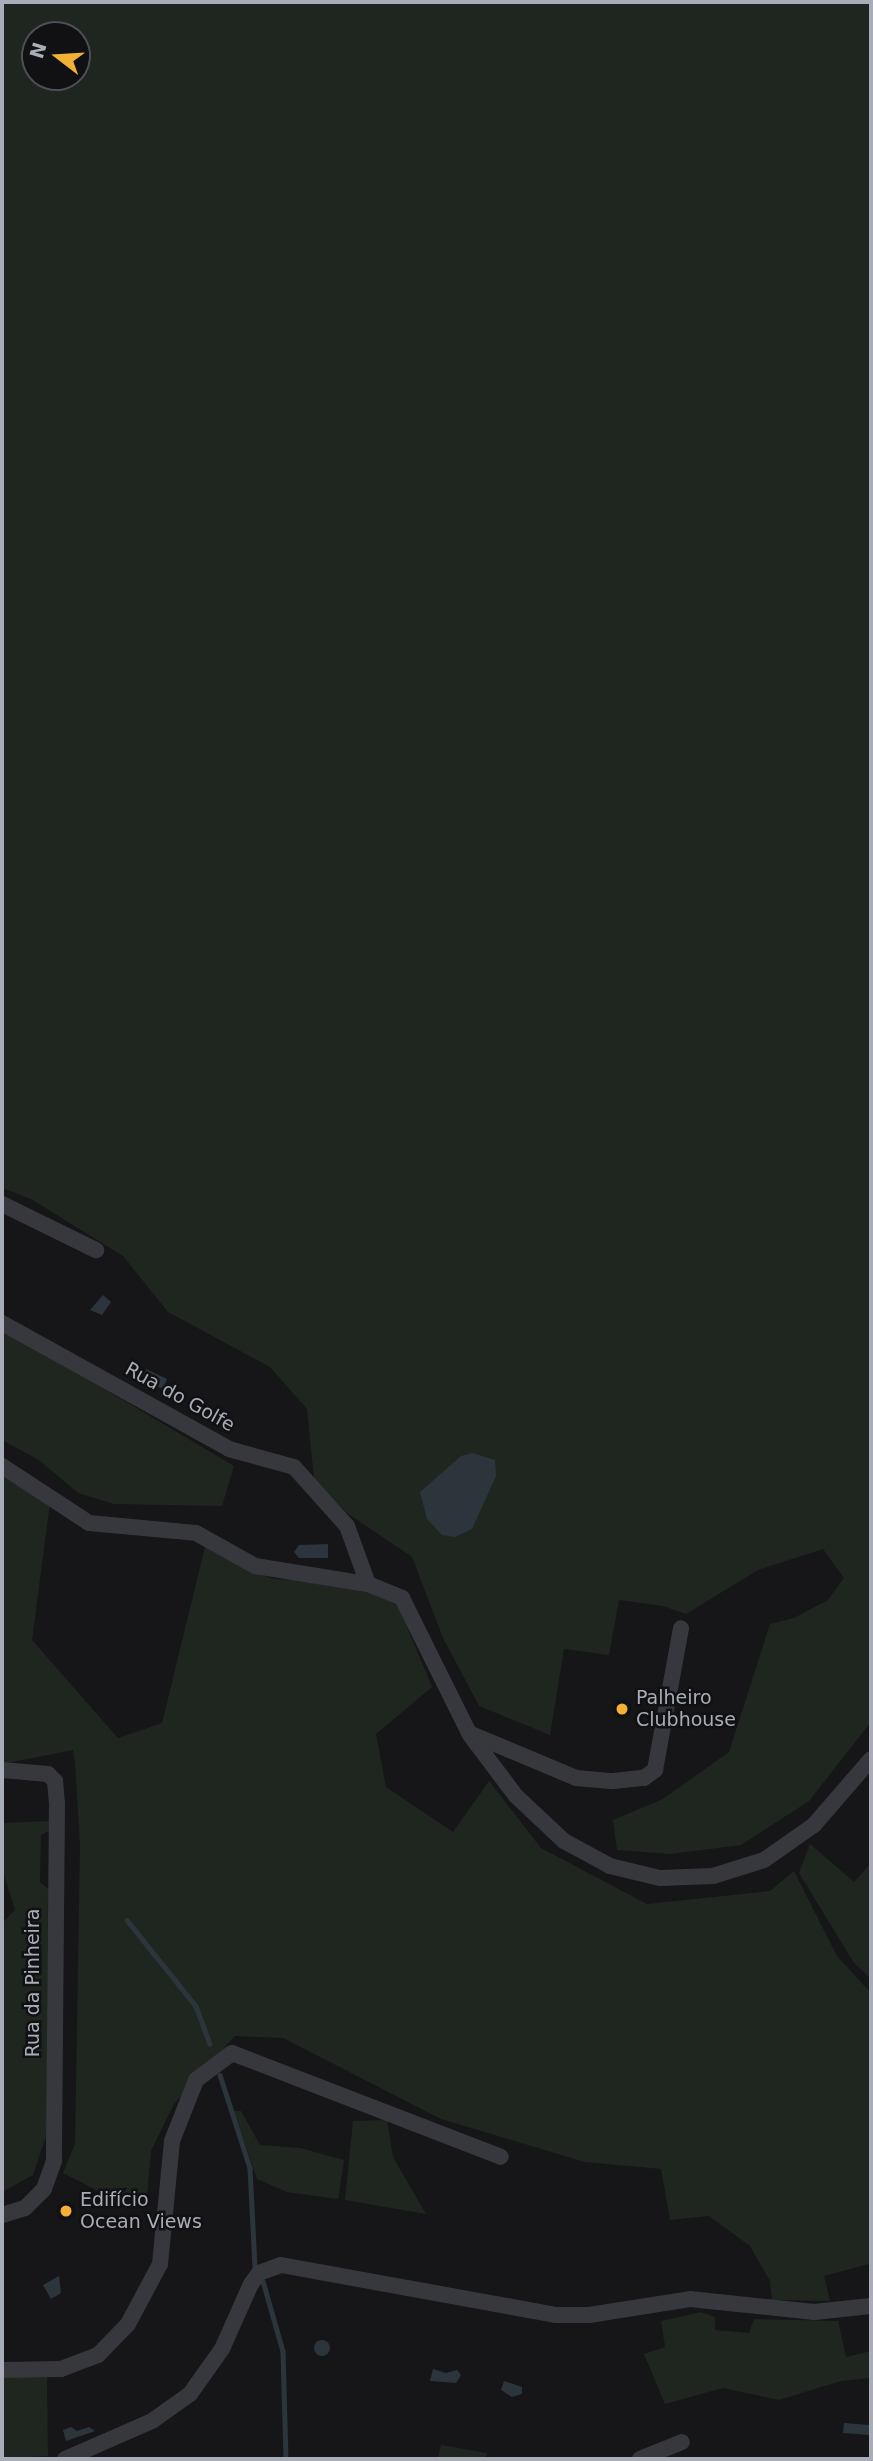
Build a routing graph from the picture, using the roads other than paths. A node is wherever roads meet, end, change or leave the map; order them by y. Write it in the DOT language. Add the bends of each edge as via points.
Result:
graph roads {
  1 [pos="2,1204"];
  2 [pos="96,1250"];
  3 [pos="2,1323"];
  4 [pos="2,1466"];
  5 [pos="368,1584"];
  6 [pos="681,1628"];
  7 [pos="469,1733"];
  8 [pos="871,1759"];
  9 [pos="2,1770"];
  10 [pos="500,2157"];
  11 [pos="2,2215"];
  12 [pos="871,2306"];
  13 [pos="2,2370"];
  14 [pos="682,2442"];
  15 [pos="65,2459"];
  16 [pos="640,2459"];
  1 -- 2 [label="street"];
  3 -- 5 [label="street, Rua do Golfe" via="229,1449 294,1467 347,1526"];
  4 -- 5 [label="street" via="89,1523 196,1533 256,1566"];
  5 -- 7 [label="street" via="402,1598"];
  6 -- 7 [label="street" via="655,1770 644,1778 576,1778"];
  7 -- 8 [label="street" via="516,1796 564,1840 610,1866 660,1878 713,1876 764,1860 814,1825"];
  9 -- 11 [label="street, Rua da Pinheira" via="48,1774 55,1781 57,1803 54,2161 44,2189 24,2208"];
  10 -- 13 [label="street" via="232,2053 196,2080 172,2141 160,2264 128,2324 98,2355 61,2369"];
  12 -- 15 [label="street" via="814,2312 690,2299 589,2315 556,2315 281,2265 259,2273 251,2284 222,2349 190,2394 152,2421"];
  14 -- 16 [label="street"];
}
